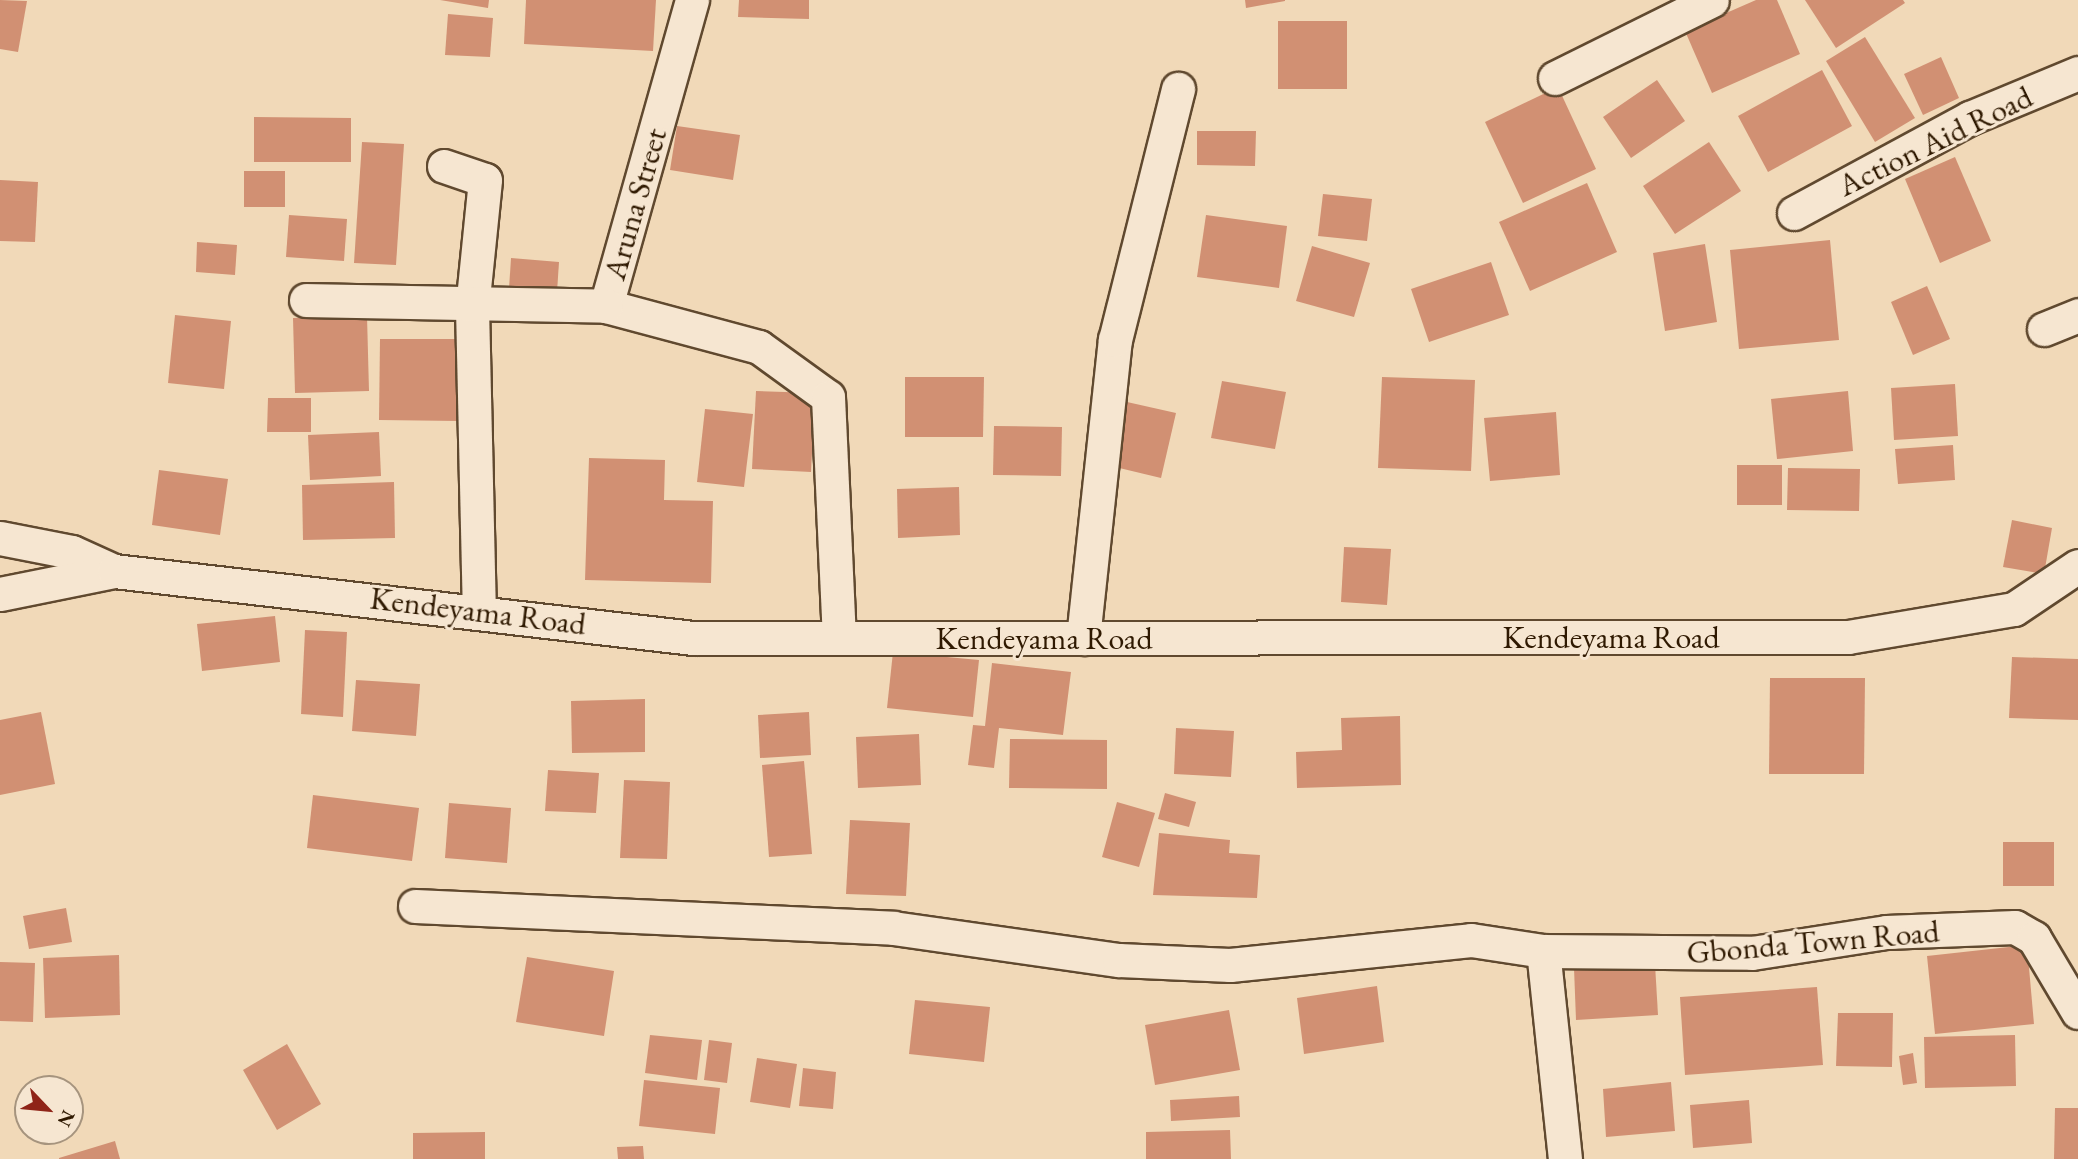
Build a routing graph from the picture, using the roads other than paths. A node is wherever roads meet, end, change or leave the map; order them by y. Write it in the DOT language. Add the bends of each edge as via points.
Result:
graph roads {
  1 [pos="692,0"];
  2 [pos="1712,0"];
  3 [pos="2078,73"];
  4 [pos="1555,78"];
  5 [pos="1178,89"];
  6 [pos="444,166"];
  7 [pos="1794,213"];
  8 [pos="306,300"];
  9 [pos="606,306"];
  10 [pos="472,307"];
  11 [pos="2078,315"];
  12 [pos="2044,329"];
  13 [pos="0,538"];
  14 [pos="2078,566"];
  15 [pos="114,571"];
  16 [pos="0,594"];
  17 [pos="479,610"];
  18 [pos="839,638"];
  19 [pos="1083,638"];
  20 [pos="415,906"];
  21 [pos="1543,951"];
  22 [pos="2078,1012"];
  23 [pos="1565,1159"];
  1 -- 9 [label="street, Aruna Street"];
  2 -- 4 [label="street"];
  3 -- 7 [label="street, Action Aid Road" via="1970,118"];
  5 -- 19 [label="street" via="1115,340"];
  6 -- 10 [label="street" via="485,180"];
  8 -- 10 [label="street"];
  9 -- 10 [label="street"];
  9 -- 18 [label="street, Aruna Street" via="759,347 828,397"];
  10 -- 17 [label="street"];
  11 -- 12 [label="street"];
  13 -- 15 [label="street" via="72,552"];
  14 -- 19 [label="street, Kendeyama Road" via="2014,609 1848,637"];
  15 -- 16 [label="street, Kendeyama Road"];
  15 -- 17 [label="street, Kendeyama Road"];
  17 -- 18 [label="street, Kendeyama Road" via="693,638"];
  18 -- 19 [label="street, Kendeyama Road"];
  20 -- 21 [label="street, Gbonda Town Road" via="893,928 1119,960 1230,965 1471,940"];
  21 -- 22 [label="street, Gbonda Town Road" via="1752,953 1886,932 2015,927 2034,938"];
  21 -- 23 [label="street"];
}
